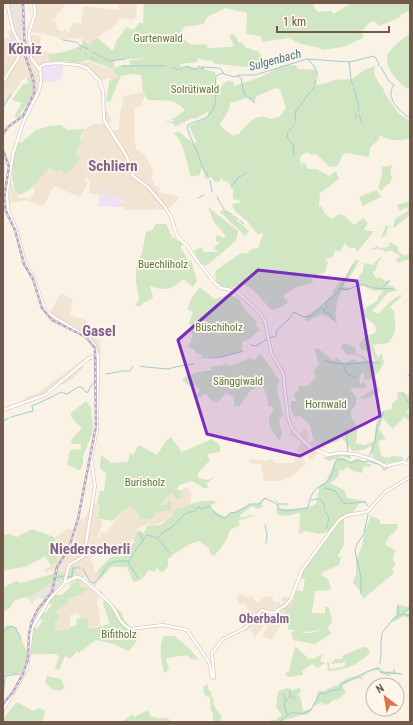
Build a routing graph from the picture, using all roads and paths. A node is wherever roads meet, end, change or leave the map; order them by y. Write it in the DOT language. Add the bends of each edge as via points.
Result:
graph roads {
  1 [pos="7,3"];
  2 [pos="34,3"];
  3 [pos="40,68"];
  4 [pos="3,82"];
  5 [pos="98,356"];
  6 [pos="3,410"];
  7 [pos="410,465"];
  8 [pos="410,476"];
  9 [pos="65,581"];
  10 [pos="3,710"];
  1 -- 4 [label="street" via="19,42 18,60"];
  2 -- 3 [label="street" via="31,58"];
  3 -- 5 [label="street" via="40,91 24,120 14,150 8,208 25,262 45,310 89,338 95,345"];
  3 -- 7 [label="street" via="44,64 79,65 96,76 103,89 103,117 127,158 132,174 148,187 165,207 177,236 215,283 221,288 236,291 265,319 271,352 284,375 288,418 294,431 311,447 328,455 350,453 386,466 403,462"];
  5 -- 6 [label="street" via="90,357 44,395"];
  5 -- 9 [label="street" via="97,429 91,459 95,486 88,536 83,556 70,564"];
  8 -- 9 [label="street" via="385,492 367,512 347,515 339,520 302,570 292,597 285,606 272,613 262,610 248,626 222,640 212,652 214,678 208,661 187,630 163,625 130,629 118,620 104,597 81,578"];
  9 -- 10 [label="street" via="49,599 33,626 26,669"];
}
